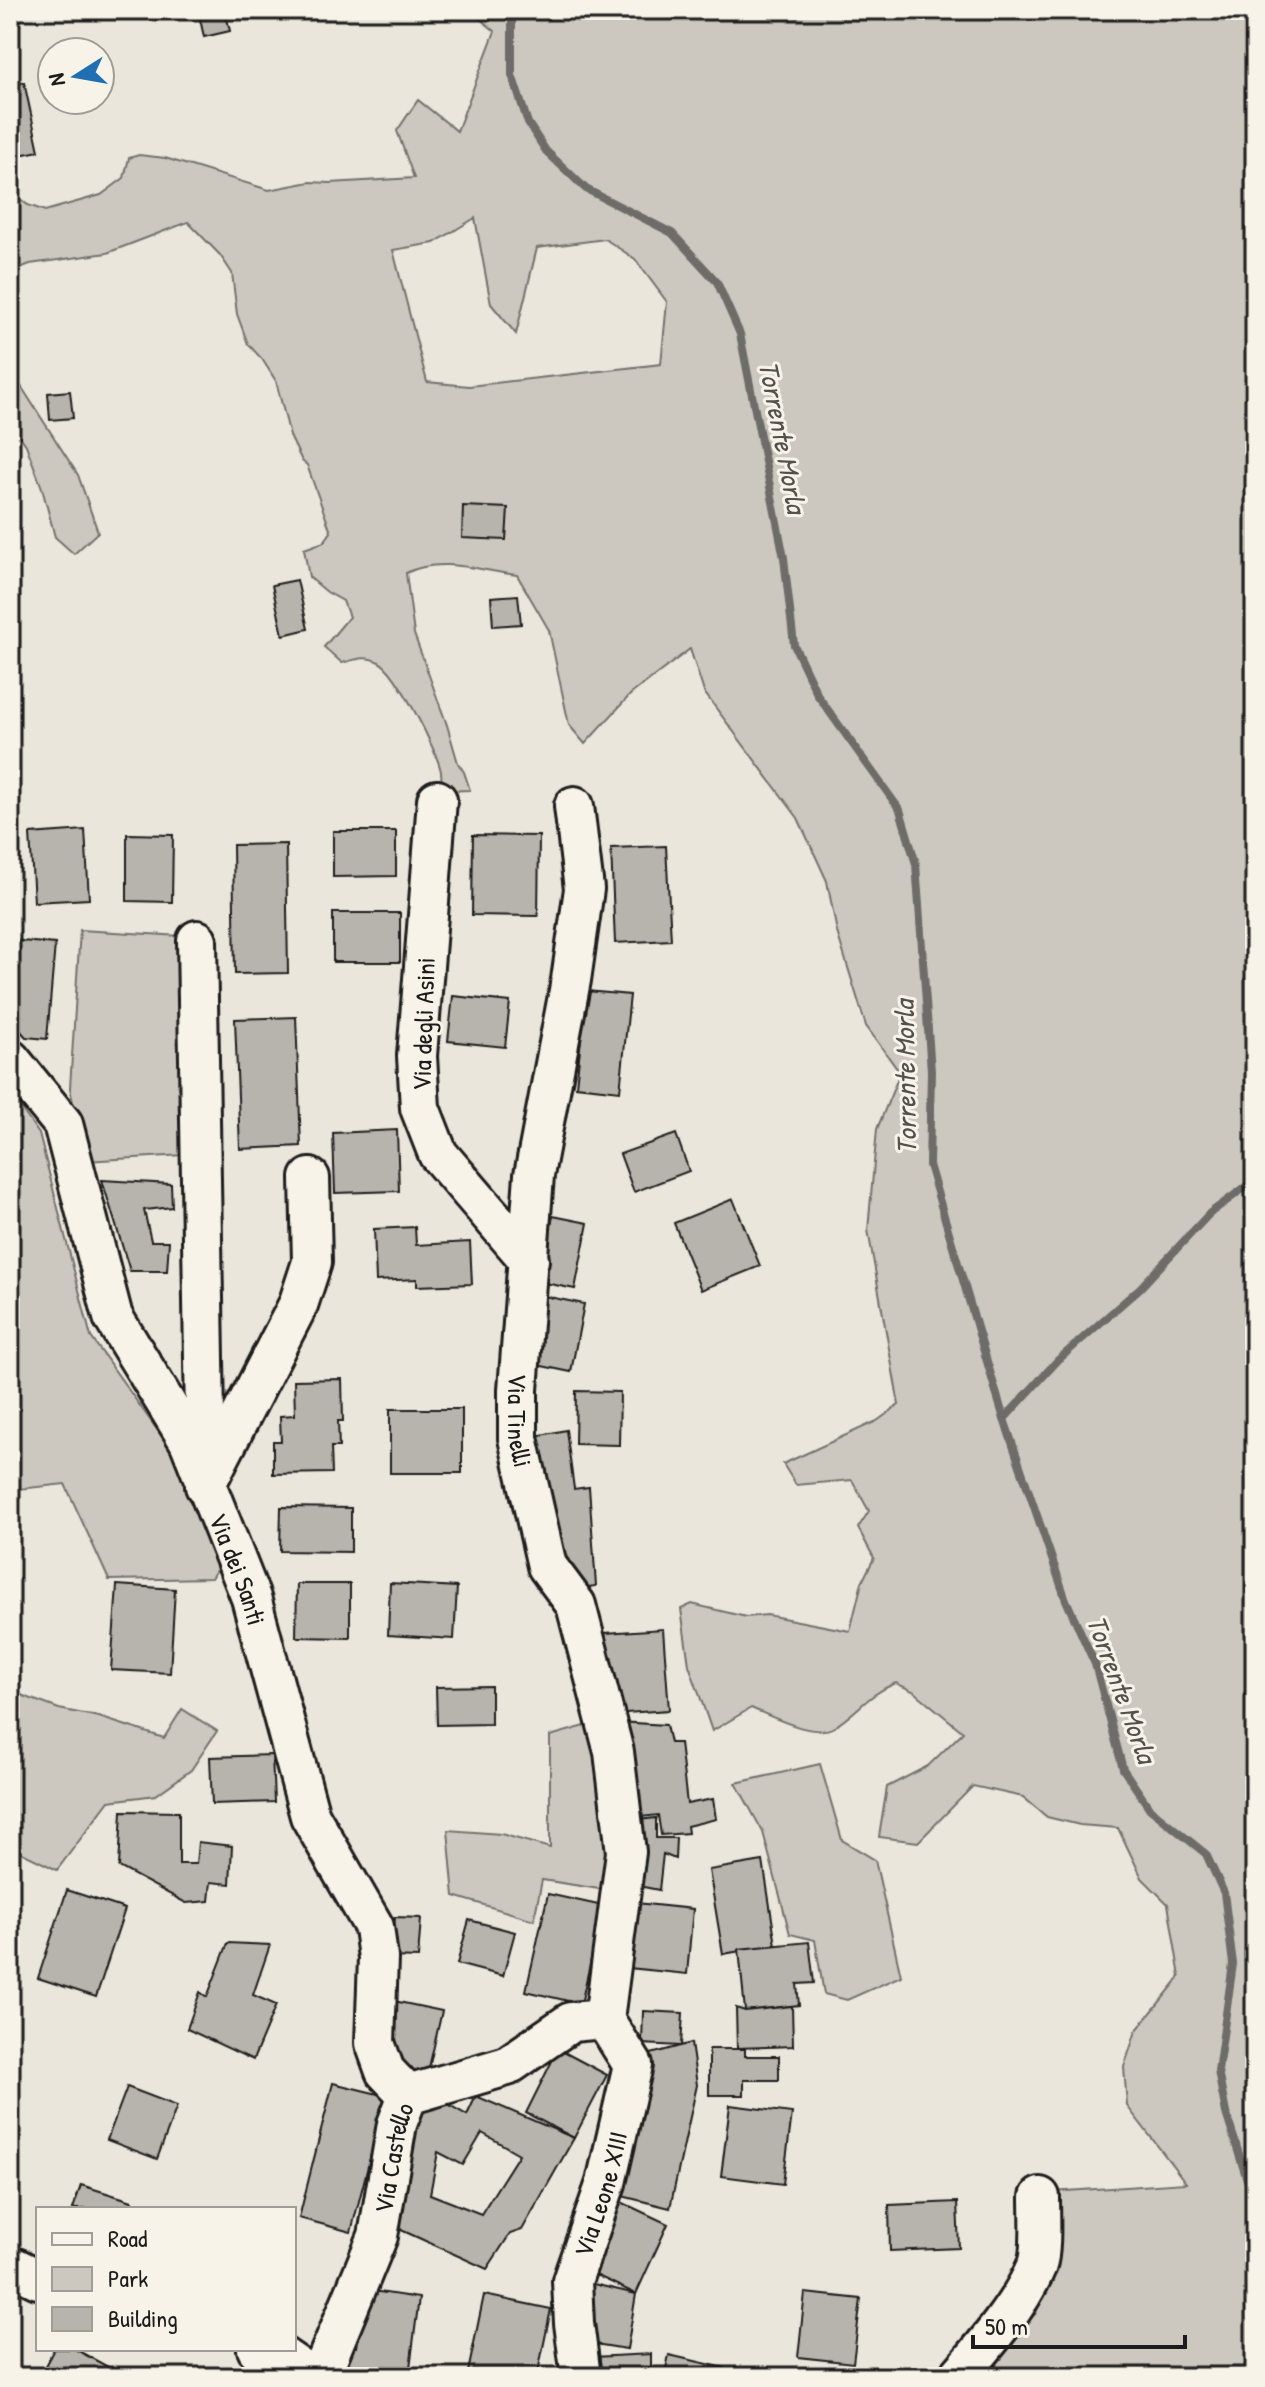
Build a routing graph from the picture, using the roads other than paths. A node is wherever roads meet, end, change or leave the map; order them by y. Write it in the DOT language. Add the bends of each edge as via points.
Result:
graph roads {
  1 [pos="437,800"];
  2 [pos="574,806"];
  3 [pos="197,940"];
  4 [pos="10,1059"];
  5 [pos="310,1178"];
  6 [pos="529,1260"];
  7 [pos="189,1441"];
  8 [pos="205,1486"];
  9 [pos="604,2019"];
  10 [pos="408,2095"];
  11 [pos="1040,2197"];
  12 [pos="265,2351"];
  13 [pos="312,2377"];
  14 [pos="320,2377"];
  15 [pos="581,2377"];
  16 [pos="958,2377"];
  1 -- 6 [label="street, Via degli Asini" via="417,1056 420,1108 438,1154"];
  2 -- 6 [label="street, Via Tinelli" via="584,889 534,1175"];
  3 -- 7 [label="street" via="205,1419"];
  4 -- 7 [label="street, Via dei Santi" via="63,1124 113,1317"];
  5 -- 8 [label="street" via="312,1262 298,1305"];
  6 -- 9 [label="street, Via Tinelli" via="518,1438 547,1566 576,1605 614,1752 626,1852"];
  7 -- 8 [label="street, Via dei Santi"];
  8 -- 10 [label="street, Via dei Santi" via="251,1598 310,1816 374,1927 375,2043 385,2071"];
  9 -- 10 [label="street, Via Castello" via="571,2022 507,2066"];
  9 -- 15 [label="street, Via Leone XIII" via="633,2065 606,2183 572,2281"];
  10 -- 14 [label="street, Via Castello" via="397,2124 378,2236"];
  11 -- 16 [label="street" via="1038,2263 1012,2309"];
  12 -- 13 [label="street"];
}
